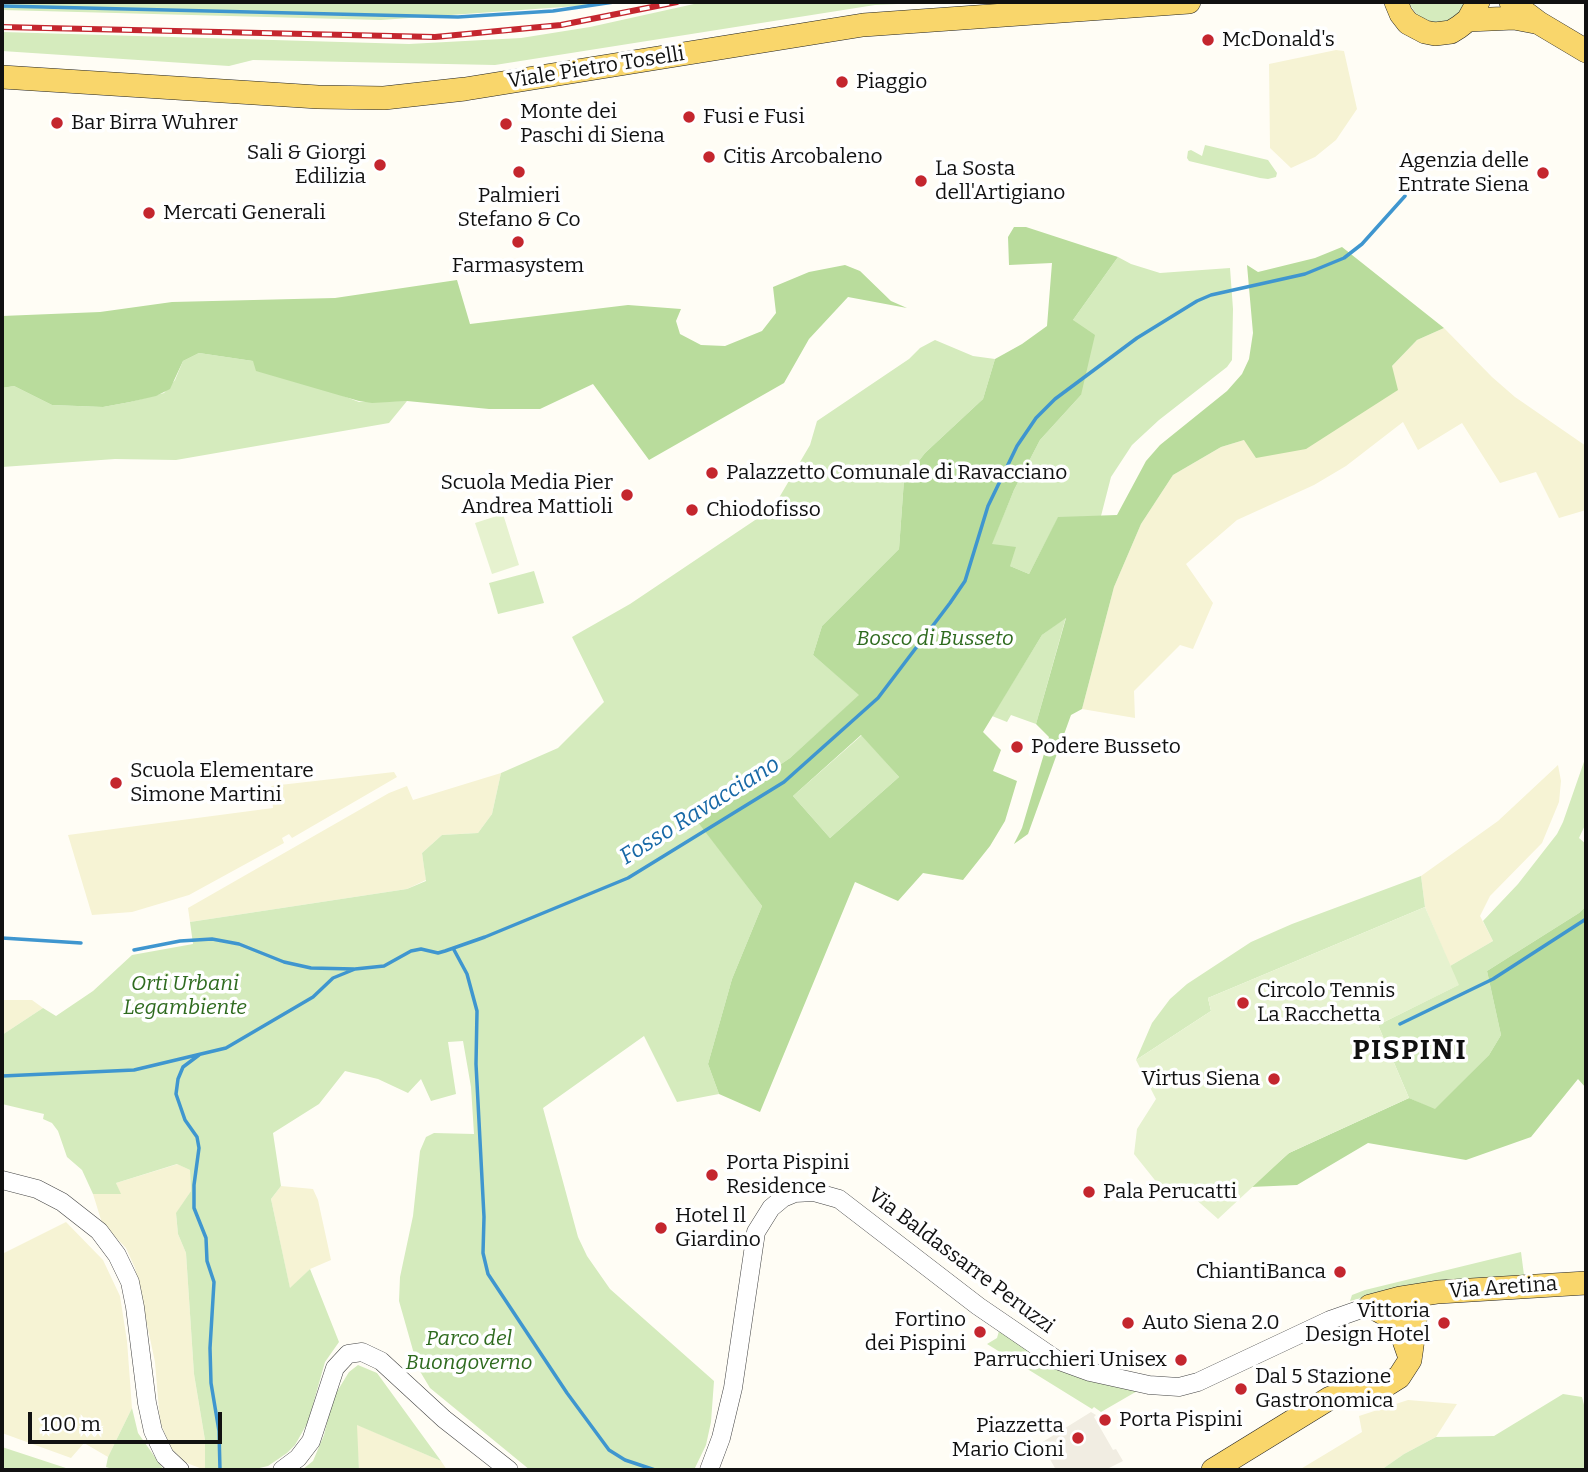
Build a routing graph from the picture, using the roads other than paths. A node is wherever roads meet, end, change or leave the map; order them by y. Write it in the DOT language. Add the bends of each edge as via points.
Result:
graph roads {
  1 [pos="1189,2"];
  2 [pos="1511,2"];
  3 [pos="1394,4"];
  4 [pos="1473,11"];
  5 [pos="1539,23"];
  6 [pos="1586,51"];
  7 [pos="2,77"];
  8 [pos="2,1180"];
  9 [pos="1586,1283"];
  10 [pos="1413,1296"];
  11 [pos="1370,1306"];
  12 [pos="1410,1360"];
  13 [pos="1187,1386"];
  14 [pos="180,1470"];
  15 [pos="282,1470"];
  16 [pos="509,1470"];
  17 [pos="709,1470"];
  18 [pos="1213,1470"];
  1 -- 7 [label="main road, Viale Pietro Toselli" via="863,25 394,97 318,97"];
  2 -- 5 [label="main road"];
  3 -- 4 [label="main road" via="1412,26 1435,34 1451,32"];
  4 -- 5 [label="main road"];
  5 -- 6 [label="main road"];
  8 -- 14 [label="street" via="37,1189 62,1202 99,1231 117,1255 130,1282 153,1431 165,1456"];
  9 -- 10 [label="main road, Via Aretina"];
  10 -- 11 [label="main road, Via Aretina"];
  10 -- 12 [label="main road" via="1416,1313"];
  11 -- 12 [label="main road" via="1399,1326"];
  11 -- 13 [label="street, Via Aretina"];
  12 -- 18 [label="main road" via="1391,1383 1330,1398"];
  13 -- 17 [label="street, Via Baldassarre Peruzzi" via="1149,1385 1061,1362 978,1306 839,1199 801,1192 777,1202 756,1232 733,1388"];
  15 -- 16 [label="street" via="311,1441 335,1368 348,1354 362,1352 381,1361"];
}
